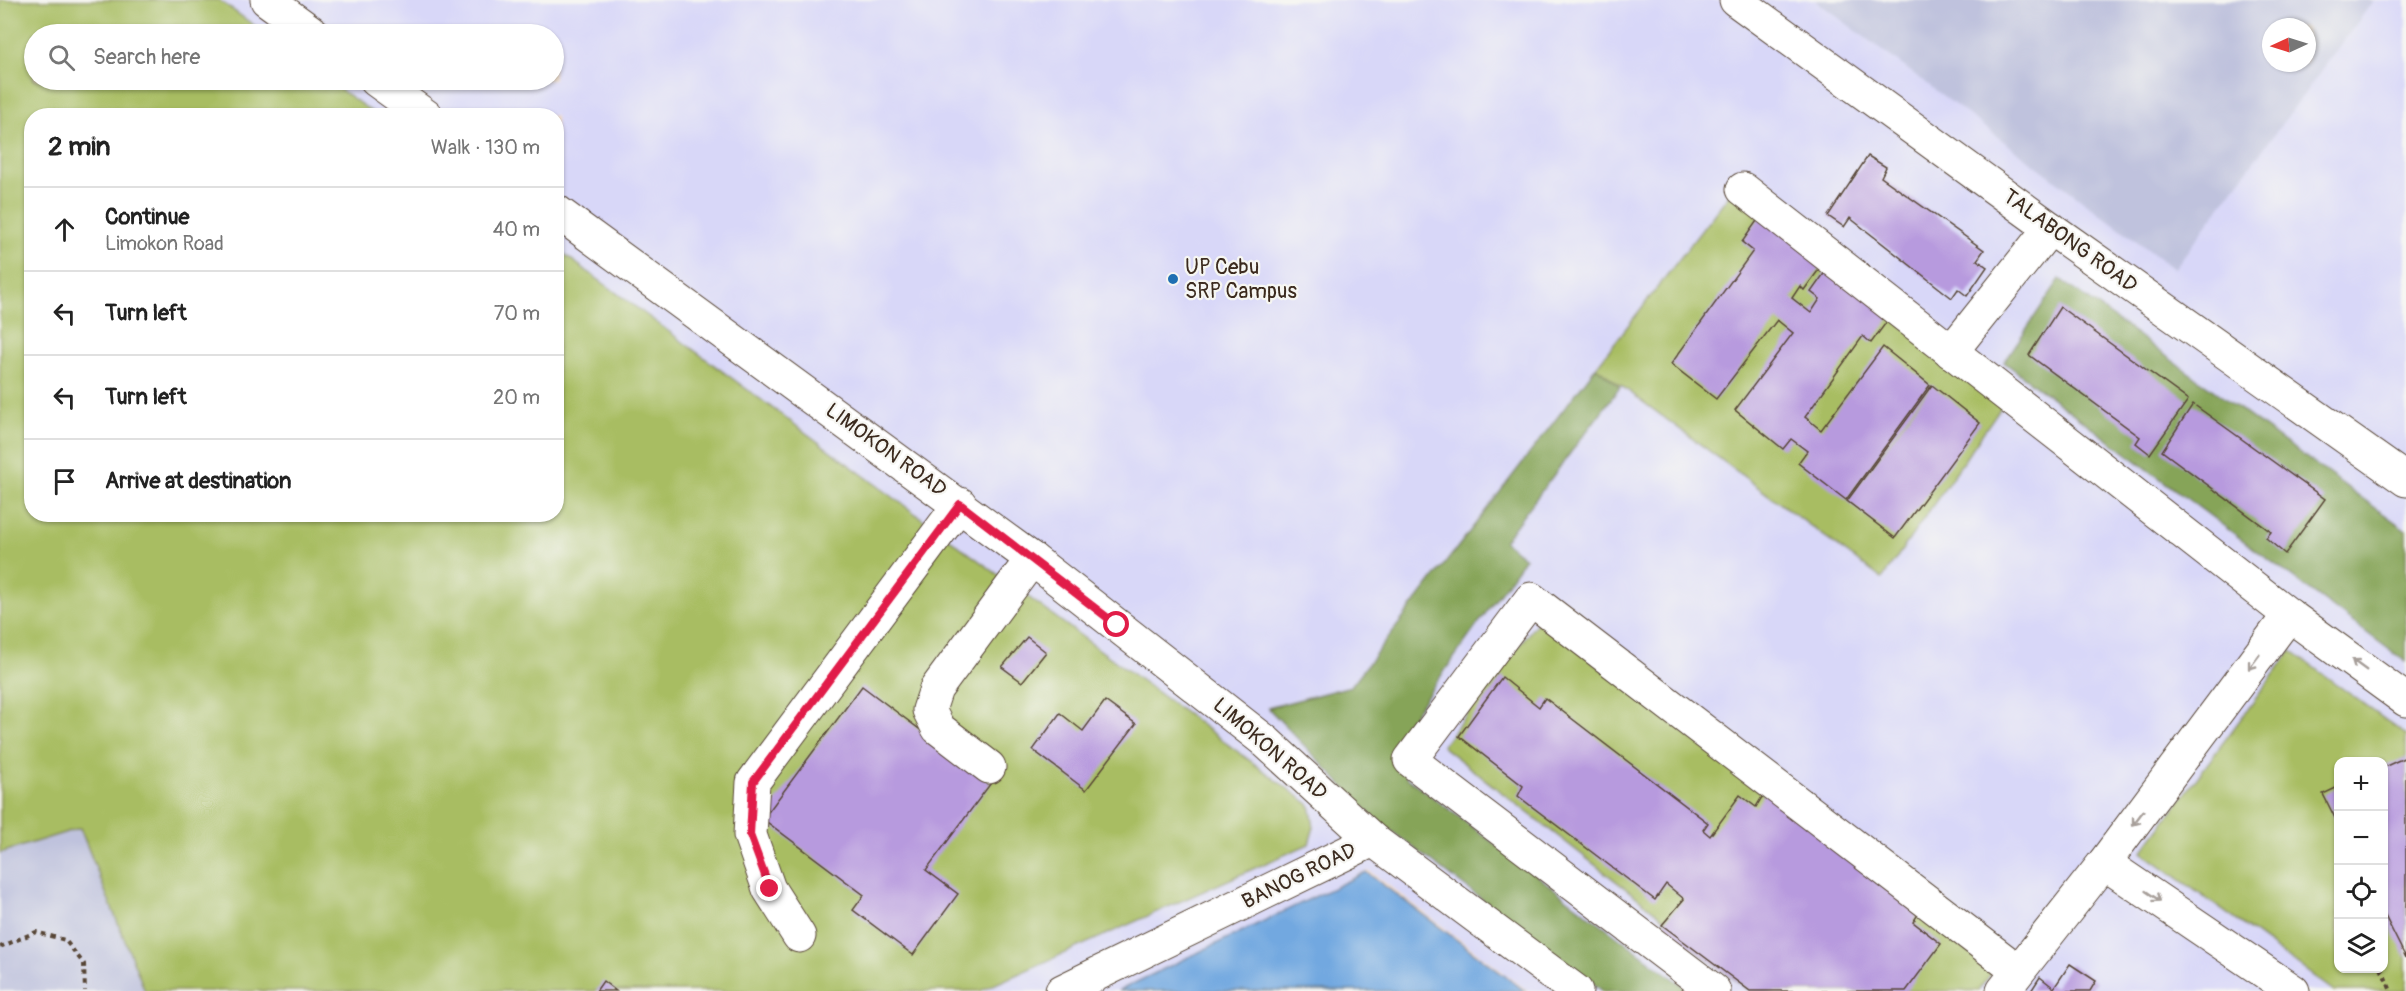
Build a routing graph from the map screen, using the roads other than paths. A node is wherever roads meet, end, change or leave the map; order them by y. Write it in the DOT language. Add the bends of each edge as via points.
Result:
graph roads {
  1 [pos="267,0"];
  2 [pos="1736,0"];
  3 [pos="300,24"];
  4 [pos="390,90"];
  5 [pos="415,108"];
  6 [pos="1743,189"];
  7 [pos="564,217"];
  8 [pos="2050,228"];
  9 [pos="1951,352"];
  10 [pos="2406,480"];
  11 [pos="960,504"];
  12 [pos="1032,559"];
  13 [pos="2289,615"];
  14 [pos="2406,700"];
  15 [pos="989,767"];
  16 [pos="1373,840"];
  17 [pos="2104,863"];
  18 [pos="799,936"];
  19 [pos="2010,981"];
  20 [pos="1062,991"];
  21 [pos="1576,991"];
  22 [pos="1714,991"];
  23 [pos="2293,991"];
  1 -- 3 [label="street"];
  2 -- 8 [label="street, TALABONG ROAD"];
  4 -- 5 [label="street"];
  6 -- 9 [label="street"];
  7 -- 11 [label="street, LIMOKON ROAD"];
  8 -- 9 [label="street"];
  8 -- 10 [label="street, TALABONG ROAD"];
  9 -- 13 [label="street"];
  11 -- 12 [label="street, LIMOKON ROAD"];
  11 -- 18 [label="street" via="753,782 750,835 770,889"];
  12 -- 15 [label="street" via="936,689 929,710 938,728"];
  12 -- 16 [label="street, LIMOKON ROAD" via="1265,741"];
  14 -- 13 [label="street, one-way"];
  13 -- 17 [label="street, one-way"];
  16 -- 20 [label="street, BANOG ROAD"];
  16 -- 21 [label="street, BANOG ROAD"];
  17 -- 19 [label="street"];
  17 -- 23 [label="street, one-way"];
  19 -- 22 [label="street" via="1530,599 1410,760"];
}
